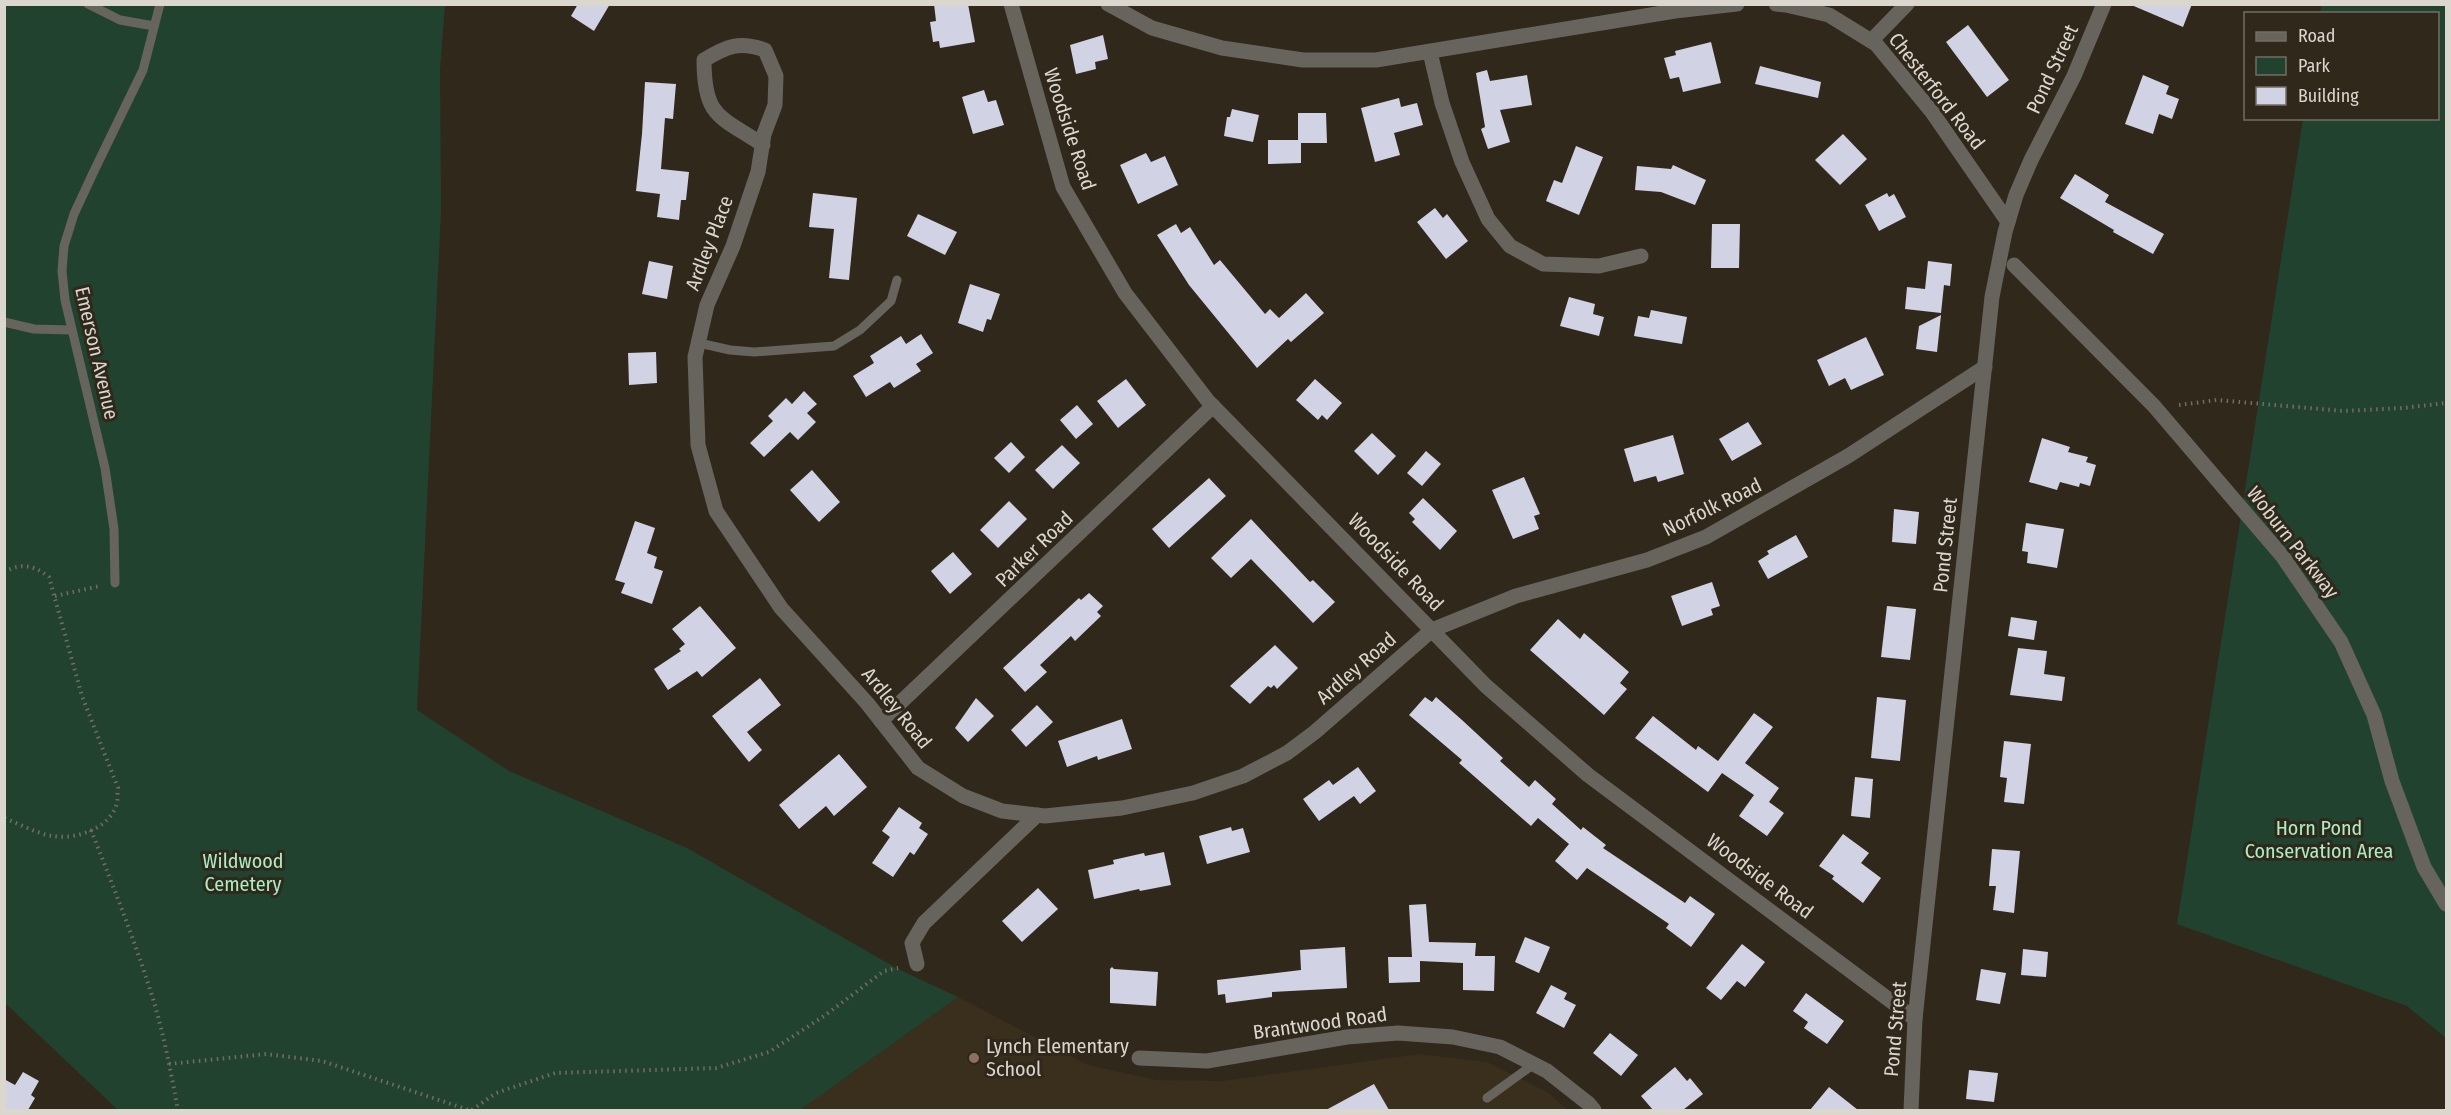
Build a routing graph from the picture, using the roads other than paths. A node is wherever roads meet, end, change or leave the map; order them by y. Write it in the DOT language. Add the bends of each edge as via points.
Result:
graph roads {
  1 [pos="88,4"];
  2 [pos="160,4"];
  3 [pos="1011,4"];
  4 [pos="1108,4"];
  5 [pos="1737,4"];
  6 [pos="1776,4"];
  7 [pos="1907,4"];
  8 [pos="2104,4"];
  9 [pos="1802,7"];
  10 [pos="154,26"];
  11 [pos="1871,41"];
  12 [pos="1430,52"];
  13 [pos="763,145"];
  14 [pos="2008,222"];
  15 [pos="1641,256"];
  16 [pos="2014,265"];
  17 [pos="897,280"];
  18 [pos="4,322"];
  19 [pos="71,330"];
  20 [pos="697,350"];
  21 [pos="1985,367"];
  22 [pos="1214,406"];
  23 [pos="116,583"];
  24 [pos="1432,630"];
  25 [pos="881,721"];
  26 [pos="1037,815"];
  27 [pos="2446,904"];
  28 [pos="917,964"];
  29 [pos="1915,1019"];
  30 [pos="1139,1058"];
  31 [pos="1534,1064"];
  32 [pos="1487,1098"];
  33 [pos="1594,1110"];
  34 [pos="1911,1110"];
  1 -- 10 [label="lane" via="120,20"];
  2 -- 10 [label="lane, Emerson Avenue"];
  3 -- 22 [label="street, Woodside Road" via="1063,187 1125,293"];
  4 -- 12 [label="street" via="1152,28 1222,48 1303,60 1376,60"];
  5 -- 12 [label="street"];
  6 -- 9 [label="street, Chesterford Road"];
  7 -- 11 [label="street"];
  8 -- 14 [label="street, Pond Street" via="2074,76 2031,160"];
  9 -- 11 [label="street, Chesterford Road" via="1829,15"];
  10 -- 19 [label="lane, Emerson Avenue" via="143,70 89,182 64,246 62,271"];
  11 -- 14 [label="street, Chesterford Road" via="1932,112"];
  12 -- 15 [label="street" via="1442,104 1462,162 1488,219 1510,246 1543,264 1599,266"];
  13 -- 13 [label="street, Ardley Place" via="775,105 776,76 765,51 748,45 724,47 704,60 708,97 715,113"];
  13 -- 20 [label="street, Ardley Place" via="733,246 707,305"];
  14 -- 21 [label="street, Pond Street" via="1992,297"];
  16 -- 27 [label="street, Woburn Parkway" via="2154,406 2283,557 2341,642 2374,715 2392,781 2424,867"];
  17 -- 20 [label="lane" via="891,301 860,330 834,346 754,352"];
  18 -- 19 [label="lane" via="34,330"];
  19 -- 23 [label="lane, Emerson Avenue" via="105,468 114,529"];
  20 -- 25 [label="street, Ardley Road" via="698,445 716,511 781,608"];
  21 -- 24 [label="street, Norfolk Road" via="1848,456 1706,537 1647,560 1516,596"];
  21 -- 29 [label="street, Pond Street"];
  22 -- 24 [label="street, Woodside Road"];
  22 -- 25 [label="street, Parker Road"];
  24 -- 26 [label="street, Ardley Road" via="1315,732 1287,753 1243,776 1193,793 1122,808"];
  24 -- 29 [label="street, Woodside Road" via="1486,686 1588,775"];
  25 -- 26 [label="street, Ardley Road" via="918,768 963,796 1002,811"];
  26 -- 28 [label="street" via="924,923 912,942"];
  29 -- 34 [label="street, Pond Street"];
  30 -- 31 [label="street, Brantwood Road" via="1207,1061 1337,1038 1398,1033 1453,1036 1500,1047"];
  31 -- 32 [label="lane"];
  31 -- 33 [label="street, Brantwood Road"];
}
